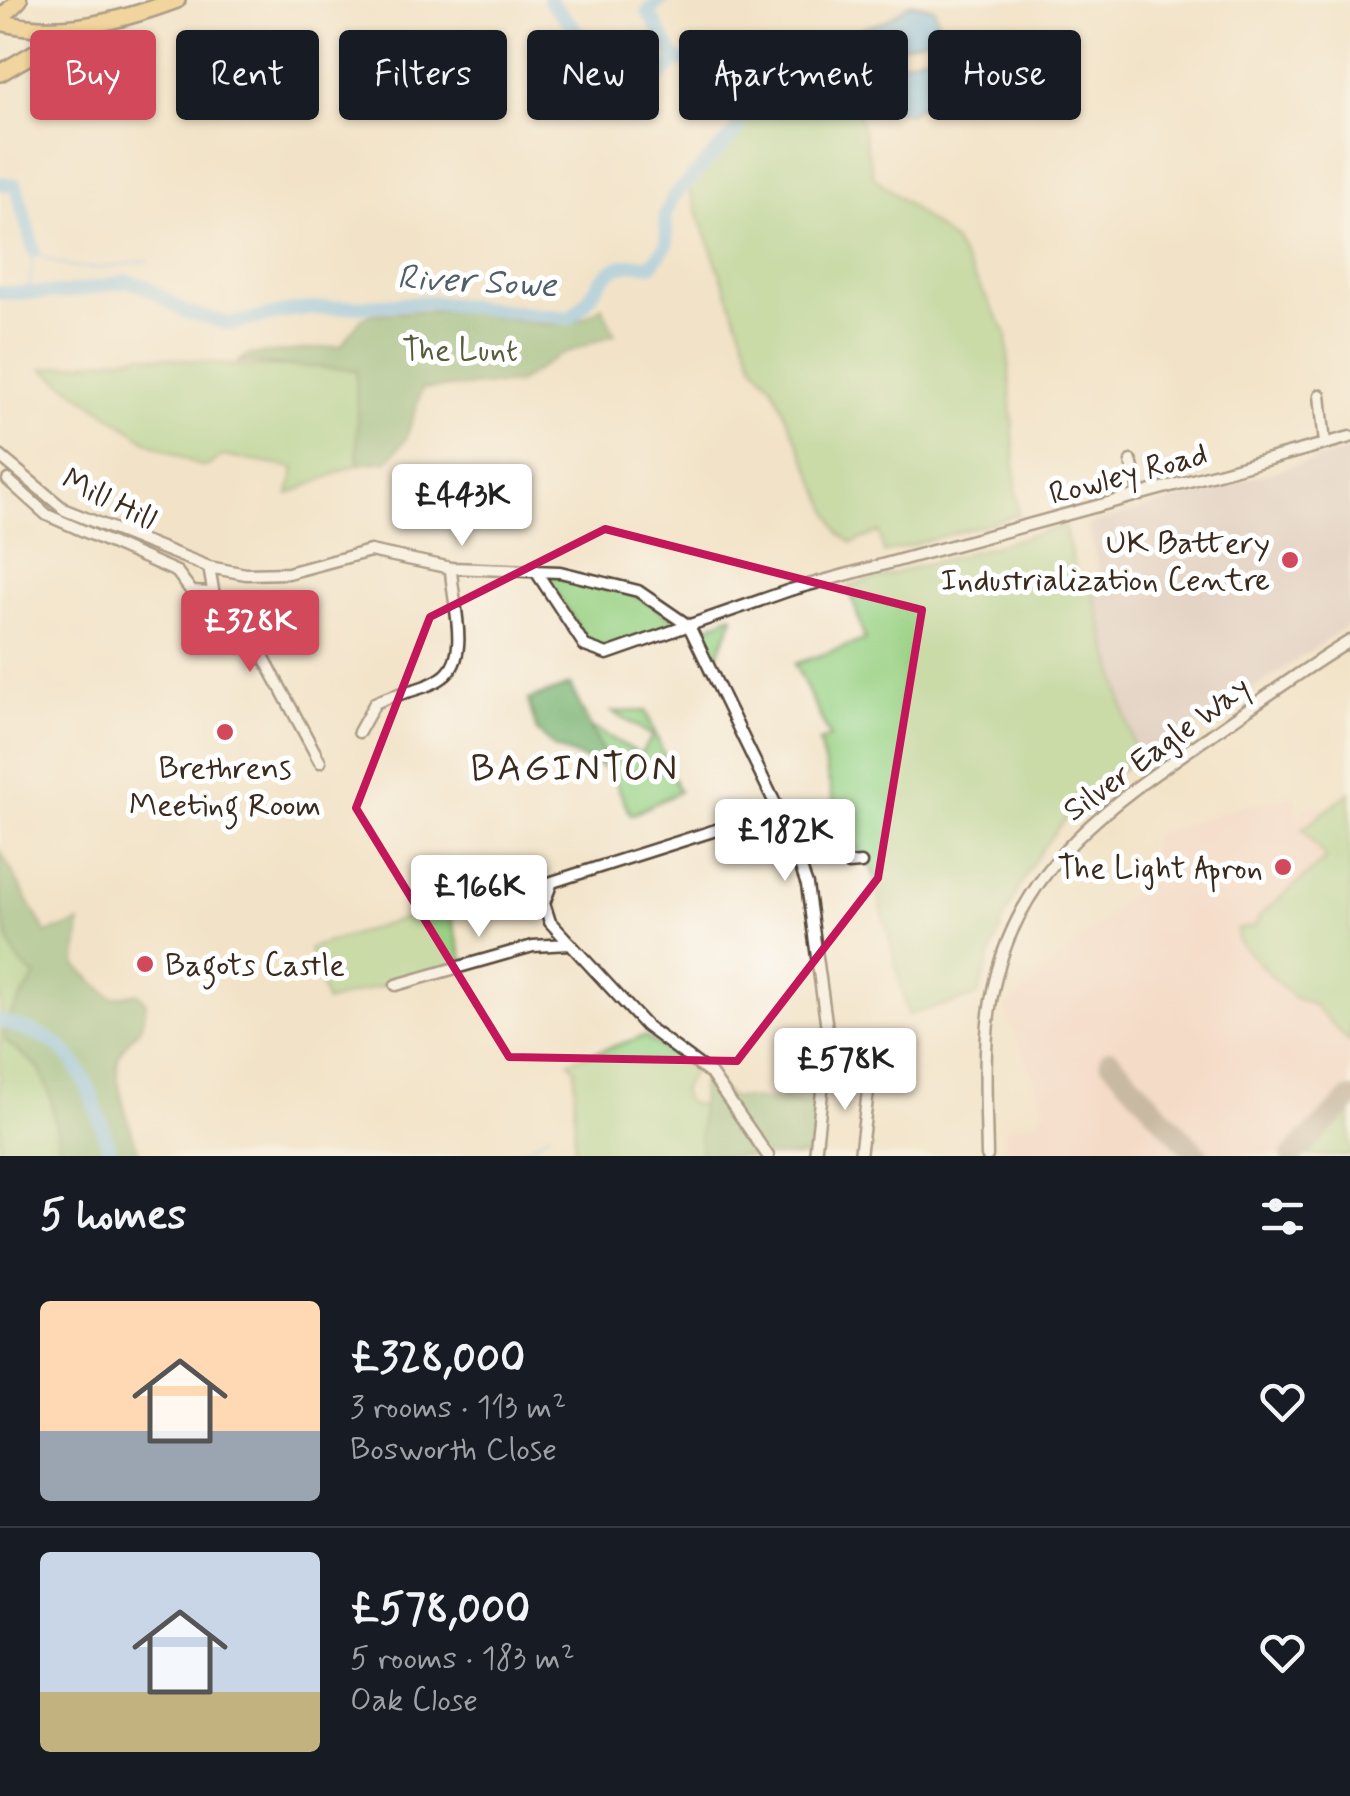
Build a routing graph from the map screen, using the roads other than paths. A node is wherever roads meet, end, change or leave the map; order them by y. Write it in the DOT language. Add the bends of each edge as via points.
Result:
graph roads {
  1 [pos="18,0"];
  2 [pos="177,0"];
  3 [pos="0,20"];
  4 [pos="77,28"];
  5 [pos="0,73"];
  6 [pos="1320,395"];
  7 [pos="1324,414"];
  8 [pos="1345,438"];
  9 [pos="1325,444"];
  10 [pos="0,456"];
  11 [pos="1132,461"];
  12 [pos="8,479"];
  13 [pos="1140,496"];
  14 [pos="209,568"];
  15 [pos="451,568"];
  16 [pos="535,570"];
  17 [pos="211,593"];
  18 [pos="689,626"];
  19 [pos="1350,640"];
  20 [pos="359,732"];
  21 [pos="320,762"];
  22 [pos="778,810"];
  23 [pos="800,859"];
  24 [pos="861,863"];
  25 [pos="550,922"];
  26 [pos="569,944"];
  27 [pos="534,946"];
  28 [pos="396,984"];
  29 [pos="870,1075"];
  30 [pos="768,1156"];
  31 [pos="816,1156"];
  32 [pos="860,1156"];
  33 [pos="987,1156"];
  1 -- 3 [label="highway"];
  2 -- 4 [label="highway"];
  3 -- 4 [label="highway" via="24,28"];
  4 -- 5 [label="highway"];
  6 -- 7 [label="street"];
  7 -- 8 [label="street"];
  7 -- 9 [label="street"];
  8 -- 9 [label="street, Rowley Road"];
  9 -- 13 [label="street, Rowley Road"];
  10 -- 12 [label="street, Mill Hill"];
  11 -- 13 [label="street"];
  12 -- 14 [label="street, Mill Hill" via="64,510"];
  12 -- 17 [label="street, Mill Hill" via="47,515 178,572 192,592"];
  13 -- 18 [label="street, Rowley Road" via="790,590"];
  14 -- 15 [label="street, Mill Hill" via="288,573 370,550"];
  14 -- 17 [label="street"];
  15 -- 16 [label="street, Mill Hill"];
  15 -- 20 [label="street" via="458,648 448,672 375,703"];
  16 -- 18 [label="street, Mill Hill" via="624,586"];
  16 -- 18 [label="street, Rowley Road" via="594,652 607,654"];
  17 -- 21 [label="street" via="224,627 261,652"];
  18 -- 22 [label="street"];
  19 -- 33 [label="street, Silver Eagle Way" via="1104,810 1037,882 1014,925 992,994"];
  22 -- 23 [label="street"];
  22 -- 25 [label="street" via="552,882 545,892"];
  23 -- 24 [label="street" via="830,849 848,864"];
  23 -- 31 [label="street" via="828,1036"];
  25 -- 26 [label="street"];
  25 -- 27 [label="street"];
  26 -- 27 [label="street"];
  26 -- 30 [label="street" via="644,1025 711,1074"];
  27 -- 28 [label="street"];
  29 -- 32 [label="street"];
}
